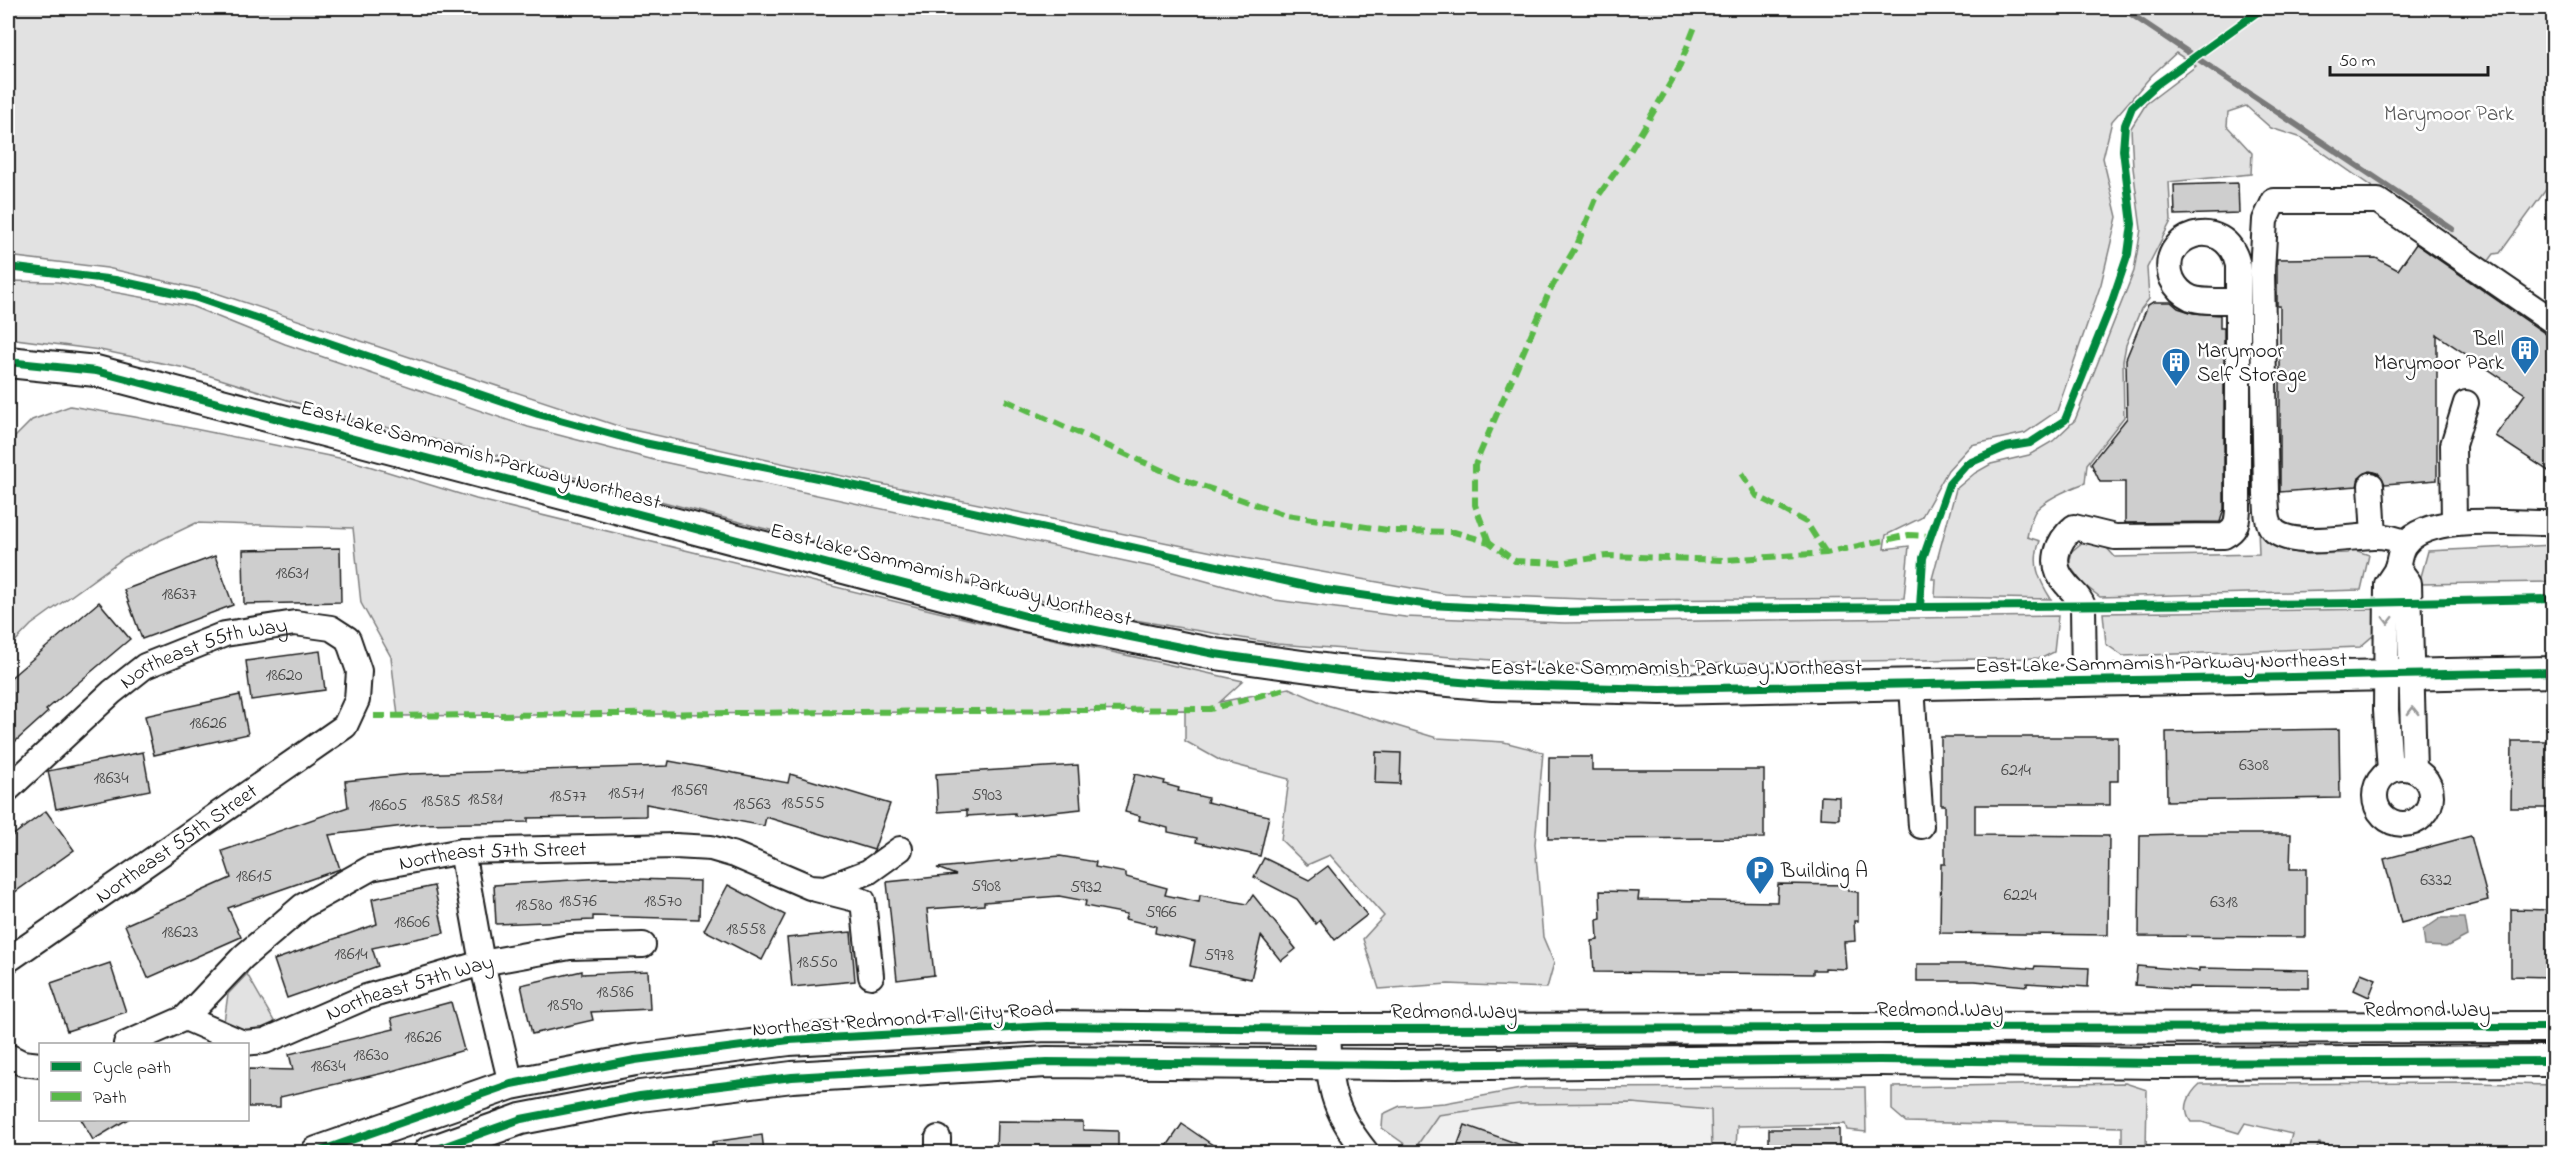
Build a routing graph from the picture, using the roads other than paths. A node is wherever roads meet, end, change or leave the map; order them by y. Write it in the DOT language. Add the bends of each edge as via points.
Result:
graph roads {
  1 [pos="2238,301"];
  2 [pos="2553,322"];
  3 [pos="8,363"];
  4 [pos="2466,403"];
  5 [pos="2371,485"];
  6 [pos="2454,523"];
  7 [pos="2553,524"];
  8 [pos="2374,536"];
  9 [pos="2406,543"];
  10 [pos="2553,672"];
  11 [pos="2400,674"];
  12 [pos="2084,680"];
  13 [pos="1912,686"];
  14 [pos="345,726"];
  15 [pos="2402,770"];
  16 [pos="8,789"];
  17 [pos="1921,826"];
  18 [pos="900,849"];
  19 [pos="462,851"];
  20 [pos="810,887"];
  21 [pos="643,945"];
  22 [pos="8,960"];
  23 [pos="482,963"];
  24 [pos="871,976"];
  25 [pos="185,1018"];
  26 [pos="2553,1027"];
  27 [pos="1327,1029"];
  28 [pos="128,1043"];
  29 [pos="8,1056"];
  30 [pos="2553,1061"];
  31 [pos="39,1065"];
  32 [pos="1329,1065"];
  33 [pos="511,1084"];
  34 [pos="316,1152"];
  35 [pos="429,1152"];
  36 [pos="1366,1152"];
  1 -- 12 [label="street" via="2237,525 2224,536 2115,537 2074,527 2063,537 2056,551 2057,568 2083,606"];
  2 -- 8 [label="street" via="2378,201 2274,201 2265,220 2262,271 2266,495 2271,527 2281,536 2304,540"];
  3 -- 13 [label="main road, East Lake Sammamish Parkway Northeast" via="96,371 1026,616 1215,654 1493,686"];
  4 -- 6 [label="street" via="2452,445"];
  5 -- 8 [label="street"];
  6 -- 7 [label="street"];
  6 -- 9 [label="street" via="2418,532"];
  8 -- 9 [label="street"];
  9 -- 11 [label="street" via="2397,567 2409,583"];
  10 -- 11 [label="main road, East Lake Sammamish Parkway Northeast"];
  11 -- 12 [label="main road, East Lake Sammamish Parkway Northeast"];
  11 -- 15 [label="street"];
  12 -- 13 [label="main road, East Lake Sammamish Parkway Northeast"];
  13 -- 17 [label="street"];
  14 -- 16 [label="street, Northeast 55th Way" via="357,700 359,671 348,639 331,628 295,623 225,634 145,666"];
  14 -- 22 [label="street, Northeast 55th Street"];
  18 -- 20 [label="street" via="868,872 826,888"];
  19 -- 20 [label="street, Northeast 57th Street" via="675,846 711,849"];
  19 -- 23 [label="street"];
  19 -- 25 [label="street, Northeast 57th Street" via="371,868 303,906 243,957"];
  20 -- 24 [label="street, Northeast 57th Street" via="863,901"];
  21 -- 23 [label="street, Northeast 57th Way" via="570,947"];
  23 -- 25 [label="street, Northeast 57th Way" via="366,997 265,1041 243,1043"];
  23 -- 33 [label="street"];
  25 -- 28 [label="street, Northeast 57th Street"];
  26 -- 27 [label="main road, Redmond Way"];
  27 -- 32 [label="street"];
  27 -- 33 [label="main road, Northeast Redmond Fall City Road" via="1047,1026 789,1040 635,1060"];
  29 -- 31 [label="street"];
  30 -- 32 [label="main road" via="1879,1060"];
  32 -- 35 [label="main road" via="1047,1062 792,1077 640,1096 521,1119"];
  32 -- 36 [label="street" via="1330,1090 1347,1128"];
  33 -- 34 [label="main road, Northeast Redmond Fall City Road"];
}
